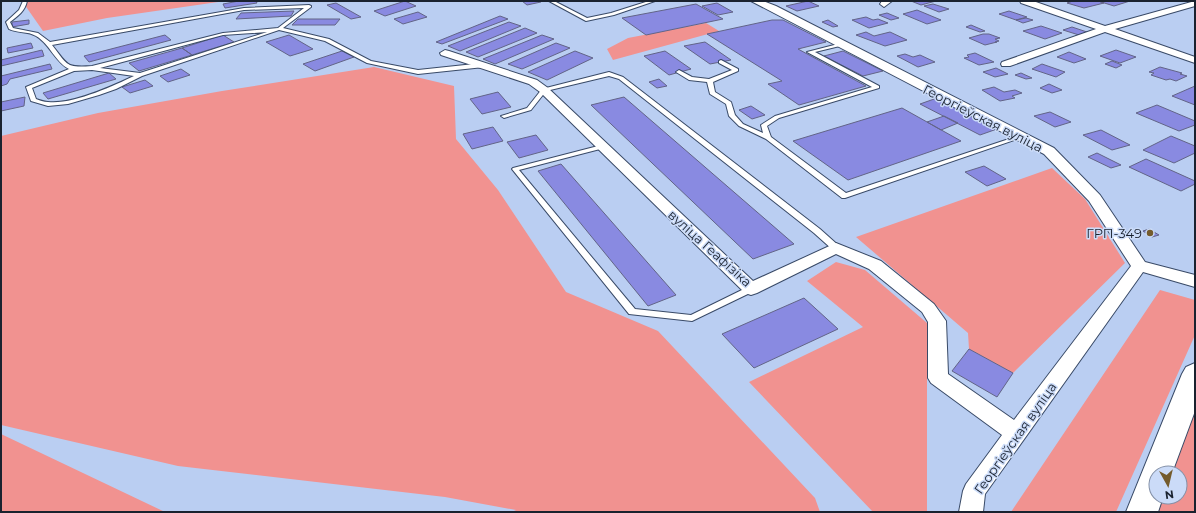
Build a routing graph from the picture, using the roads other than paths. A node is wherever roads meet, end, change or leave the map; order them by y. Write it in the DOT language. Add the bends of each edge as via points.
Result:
graph roads {
  1 [pos="25,1"];
  2 [pos="553,1"];
  3 [pos="653,1"];
  4 [pos="755,1"];
  5 [pos="1024,1"];
  6 [pos="1195,3"];
  7 [pos="279,29"];
  8 [pos="1105,29"];
  9 [pos="49,44"];
  10 [pos="842,44"];
  11 [pos="445,53"];
  12 [pos="1195,60"];
  13 [pos="721,62"];
  14 [pos="1006,64"];
  15 [pos="484,65"];
  16 [pos="92,68"];
  17 [pos="73,69"];
  18 [pos="679,72"];
  19 [pos="140,75"];
  20 [pos="710,81"];
  21 [pos="544,90"];
  22 [pos="504,116"];
  23 [pos="1020,137"];
  24 [pos="768,138"];
  25 [pos="602,147"];
  26 [pos="836,248"];
  27 [pos="1138,266"];
  28 [pos="1195,281"];
  29 [pos="751,289"];
  30 [pos="1195,374"];
  31 [pos="1017,434"];
  32 [pos="1160,465"];
  33 [pos="1148,496"];
  34 [pos="971,512"];
  35 [pos="1142,512"];
  1 -- 9 [label="lane" via="19,14 8,22 11,29 36,34"];
  2 -- 3 [label="lane" via="586,20"];
  4 -- 10 [label="street, Георгіеўская вуліца"];
  5 -- 8 [label="street"];
  6 -- 8 [label="street"];
  7 -- 9 [label="lane" via="309,6 244,9"];
  7 -- 15 [label="lane" via="327,40 369,62 418,72"];
  7 -- 16 [label="lane" via="223,34"];
  7 -- 19 [label="lane"];
  8 -- 12 [label="street"];
  8 -- 14 [label="street"];
  9 -- 17 [label="lane" via="65,64"];
  10 -- 23 [label="street, Георгіеўская вуліца"];
  10 -- 24 [label="lane" via="810,52 877,87 777,117 764,125"];
  11 -- 15 [label="street, вуліца Геафізіка"];
  13 -- 20 [label="lane" via="736,70"];
  15 -- 21 [label="street, вуліца Геафізіка" via="533,82"];
  16 -- 17 [label="lane"];
  16 -- 19 [label="lane"];
  17 -- 19 [label="lane" via="29,87 33,100 48,104 68,102 114,88"];
  18 -- 20 [label="lane" via="691,79"];
  20 -- 24 [label="lane" via="712,93 729,103 732,116 741,125"];
  21 -- 22 [label="lane" via="529,109"];
  21 -- 25 [label="street, вуліца Геафізіка"];
  21 -- 26 [label="lane" via="609,74 621,78"];
  23 -- 24 [label="lane" via="845,196"];
  23 -- 27 [label="street, Георгіеўская вуліца" via="1049,152 1095,198"];
  25 -- 29 [label="street, вуліца Геафізіка"];
  25 -- 29 [label="lane" via="515,169 632,312 692,318"];
  26 -- 29 [label="street, вуліца Геафізіка"];
  26 -- 31 [label="street" via="874,265 928,308 937,321 938,378"];
  27 -- 28 [label="street"];
  27 -- 31 [label="street, Георгіеўская вуліца"];
  30 -- 32 [label="main road"];
  31 -- 34 [label="street, Георгіеўская вуліца" via="974,491"];
  33 -- 35 [label="main road"];
}
